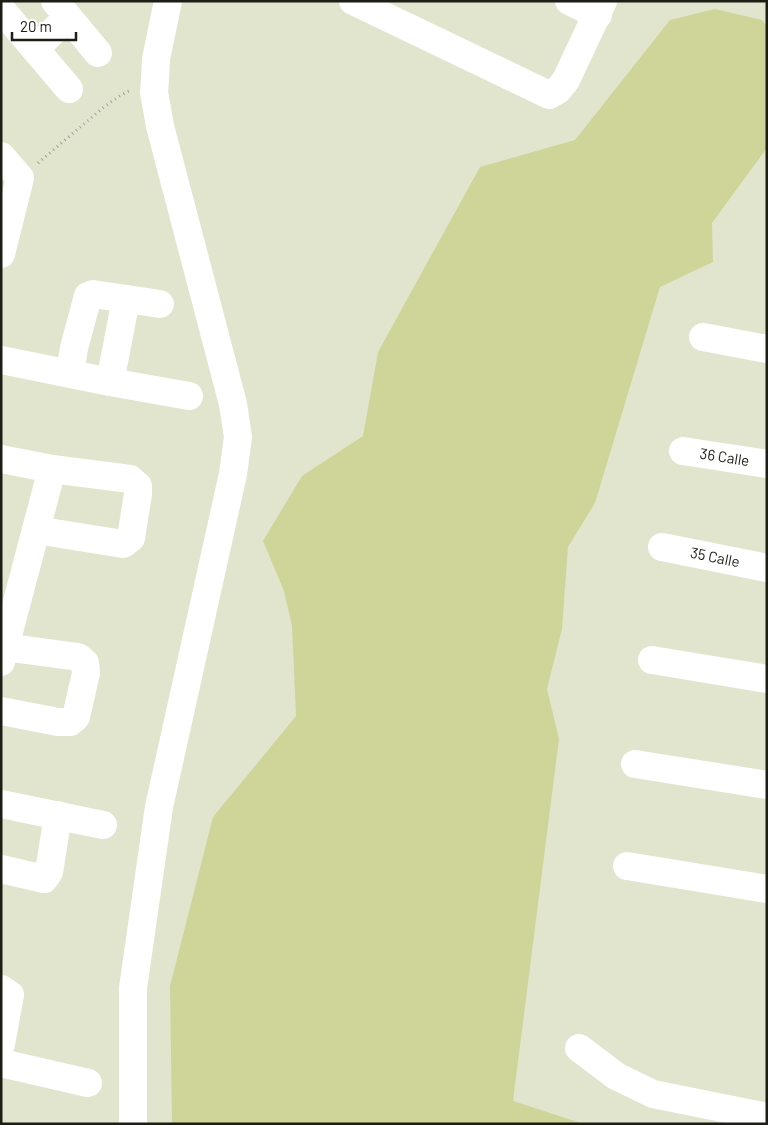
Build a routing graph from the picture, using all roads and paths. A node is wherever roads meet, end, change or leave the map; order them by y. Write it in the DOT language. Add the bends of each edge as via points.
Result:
graph roads {
  1 [pos="353,1"];
  2 [pos="569,1"];
  3 [pos="167,2"];
  4 [pos="600,8"];
  5 [pos="1,9"];
  6 [pos="62,9"];
  7 [pos="35,49"];
  8 [pos="98,53"];
  9 [pos="155,80"];
  10 [pos="69,89"];
  11 [pos="1,156"];
  12 [pos="20,178"];
  13 [pos="1,254"];
  14 [pos="126,299"];
  15 [pos="160,304"];
  16 [pos="703,337"];
  17 [pos="767,349"];
  18 [pos="1,360"];
  19 [pos="72,361"];
  20 [pos="112,370"];
  21 [pos="189,396"];
  22 [pos="683,451"];
  23 [pos="1,459"];
  24 [pos="767,464"];
  25 [pos="52,469"];
  26 [pos="36,530"];
  27 [pos="662,547"];
  28 [pos="767,568"];
  29 [pos="3,654"];
  30 [pos="652,660"];
  31 [pos="767,679"];
  32 [pos="1,711"];
  33 [pos="635,764"];
  34 [pos="767,786"];
  35 [pos="1,804"];
  36 [pos="58,815"];
  37 [pos="102,825"];
  38 [pos="628,866"];
  39 [pos="1,870"];
  40 [pos="767,889"];
  41 [pos="1,990"];
  42 [pos="1,1044"];
  43 [pos="579,1048"];
  44 [pos="1,1063"];
  45 [pos="88,1083"];
  46 [pos="767,1117"];
  47 [pos="133,1124"];
  1 -- 4 [label="street" via="549,94 558,90 566,80"];
  2 -- 4 [label="street"];
  3 -- 9 [label="street"];
  5 -- 7 [label="street"];
  6 -- 7 [label="street"];
  6 -- 8 [label="street"];
  7 -- 10 [label="street"];
  9 -- 12 [label="path" via="121,94"];
  9 -- 47 [label="street" via="160,126 233,404 238,436 233,474 159,807 133,988"];
  11 -- 12 [label="street"];
  12 -- 13 [label="street"];
  14 -- 15 [label="street"];
  14 -- 19 [label="street" via="88,296"];
  14 -- 20 [label="street"];
  16 -- 17 [label="street"];
  18 -- 19 [label="street"];
  19 -- 20 [label="street"];
  20 -- 21 [label="street"];
  22 -- 24 [label="street, 36 Calle"];
  23 -- 25 [label="street"];
  25 -- 26 [label="street"];
  25 -- 26 [label="street" via="130,479 138,486 131,538 123,544 111,543"];
  26 -- 29 [label="street"];
  27 -- 28 [label="street, 35 Calle"];
  29 -- 32 [label="street" via="78,657 85,663 86,673 76,716 70,722"];
  30 -- 31 [label="street"];
  33 -- 34 [label="street"];
  35 -- 36 [label="street"];
  36 -- 37 [label="street"];
  36 -- 39 [label="street" via="49,872 44,879"];
  38 -- 40 [label="street"];
  41 -- 42 [label="street" via="10,996"];
  43 -- 46 [label="street" via="616,1076 653,1094"];
  44 -- 45 [label="street"];
}
